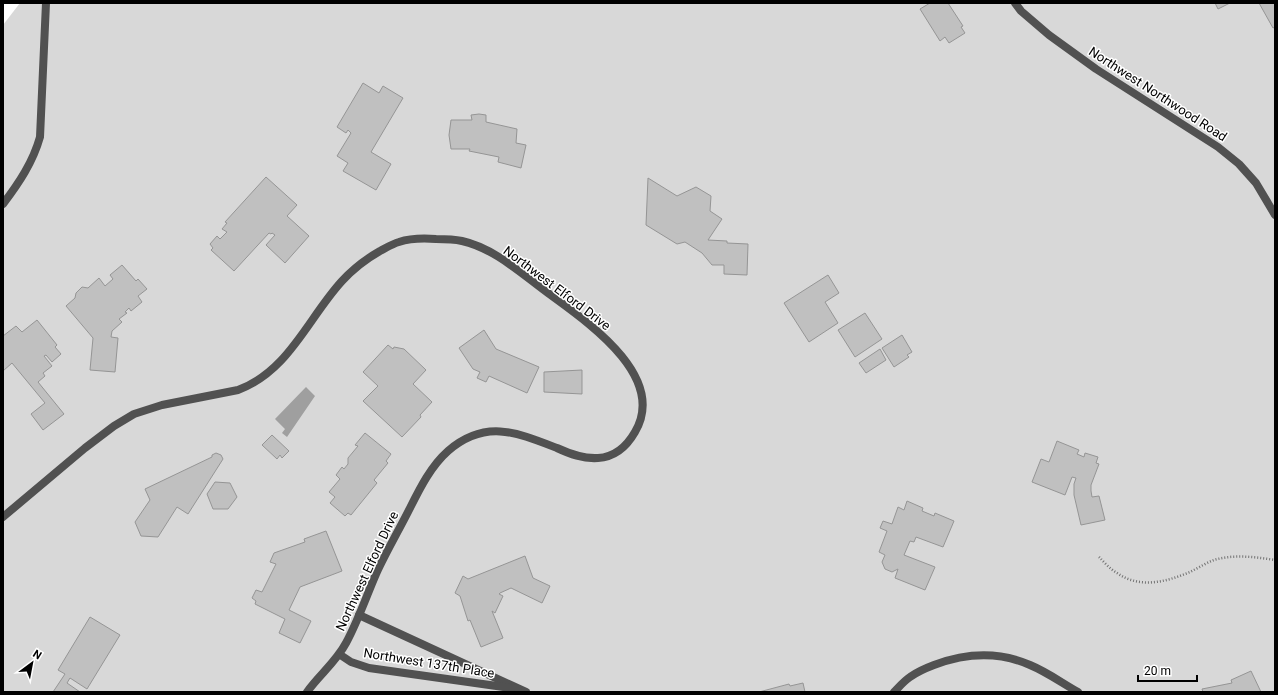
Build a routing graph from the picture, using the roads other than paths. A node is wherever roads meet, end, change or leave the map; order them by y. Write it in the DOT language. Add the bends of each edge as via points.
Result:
graph roads {
  1 [pos="46,3"];
  2 [pos="1015,3"];
  3 [pos="3,204"];
  4 [pos="1275,215"];
  5 [pos="3,517"];
  6 [pos="359,615"];
  7 [pos="339,654"];
  8 [pos="518,689"];
  9 [pos="307,692"];
  10 [pos="526,692"];
  11 [pos="894,692"];
  12 [pos="1078,692"];
  1 -- 3 [label="street" via="40,137 30,164"];
  2 -- 4 [label="street, Northwest Northwood Road" via="1049,35 1096,69 1218,146 1256,183"];
  5 -- 6 [label="street, Northwest Elford Drive" via="90,444 134,414 162,405 238,390 265,376 286,356 343,280 358,265 375,254 391,245 408,240 427,238 464,241 507,263 586,322 614,347 636,377 643,410 641,420 622,449 599,458 583,458 506,431 489,431 460,442 445,453 432,468 376,574"];
  6 -- 7 [label="street, Northwest Elford Drive"];
  6 -- 8 [label="street"];
  7 -- 8 [label="street, Northwest 137th Place" via="351,662 369,668"];
  7 -- 9 [label="street, Northwest Elford Drive"];
  8 -- 10 [label="street"];
  11 -- 12 [label="street" via="910,677 927,667 968,655 991,654 1030,665"];
}
